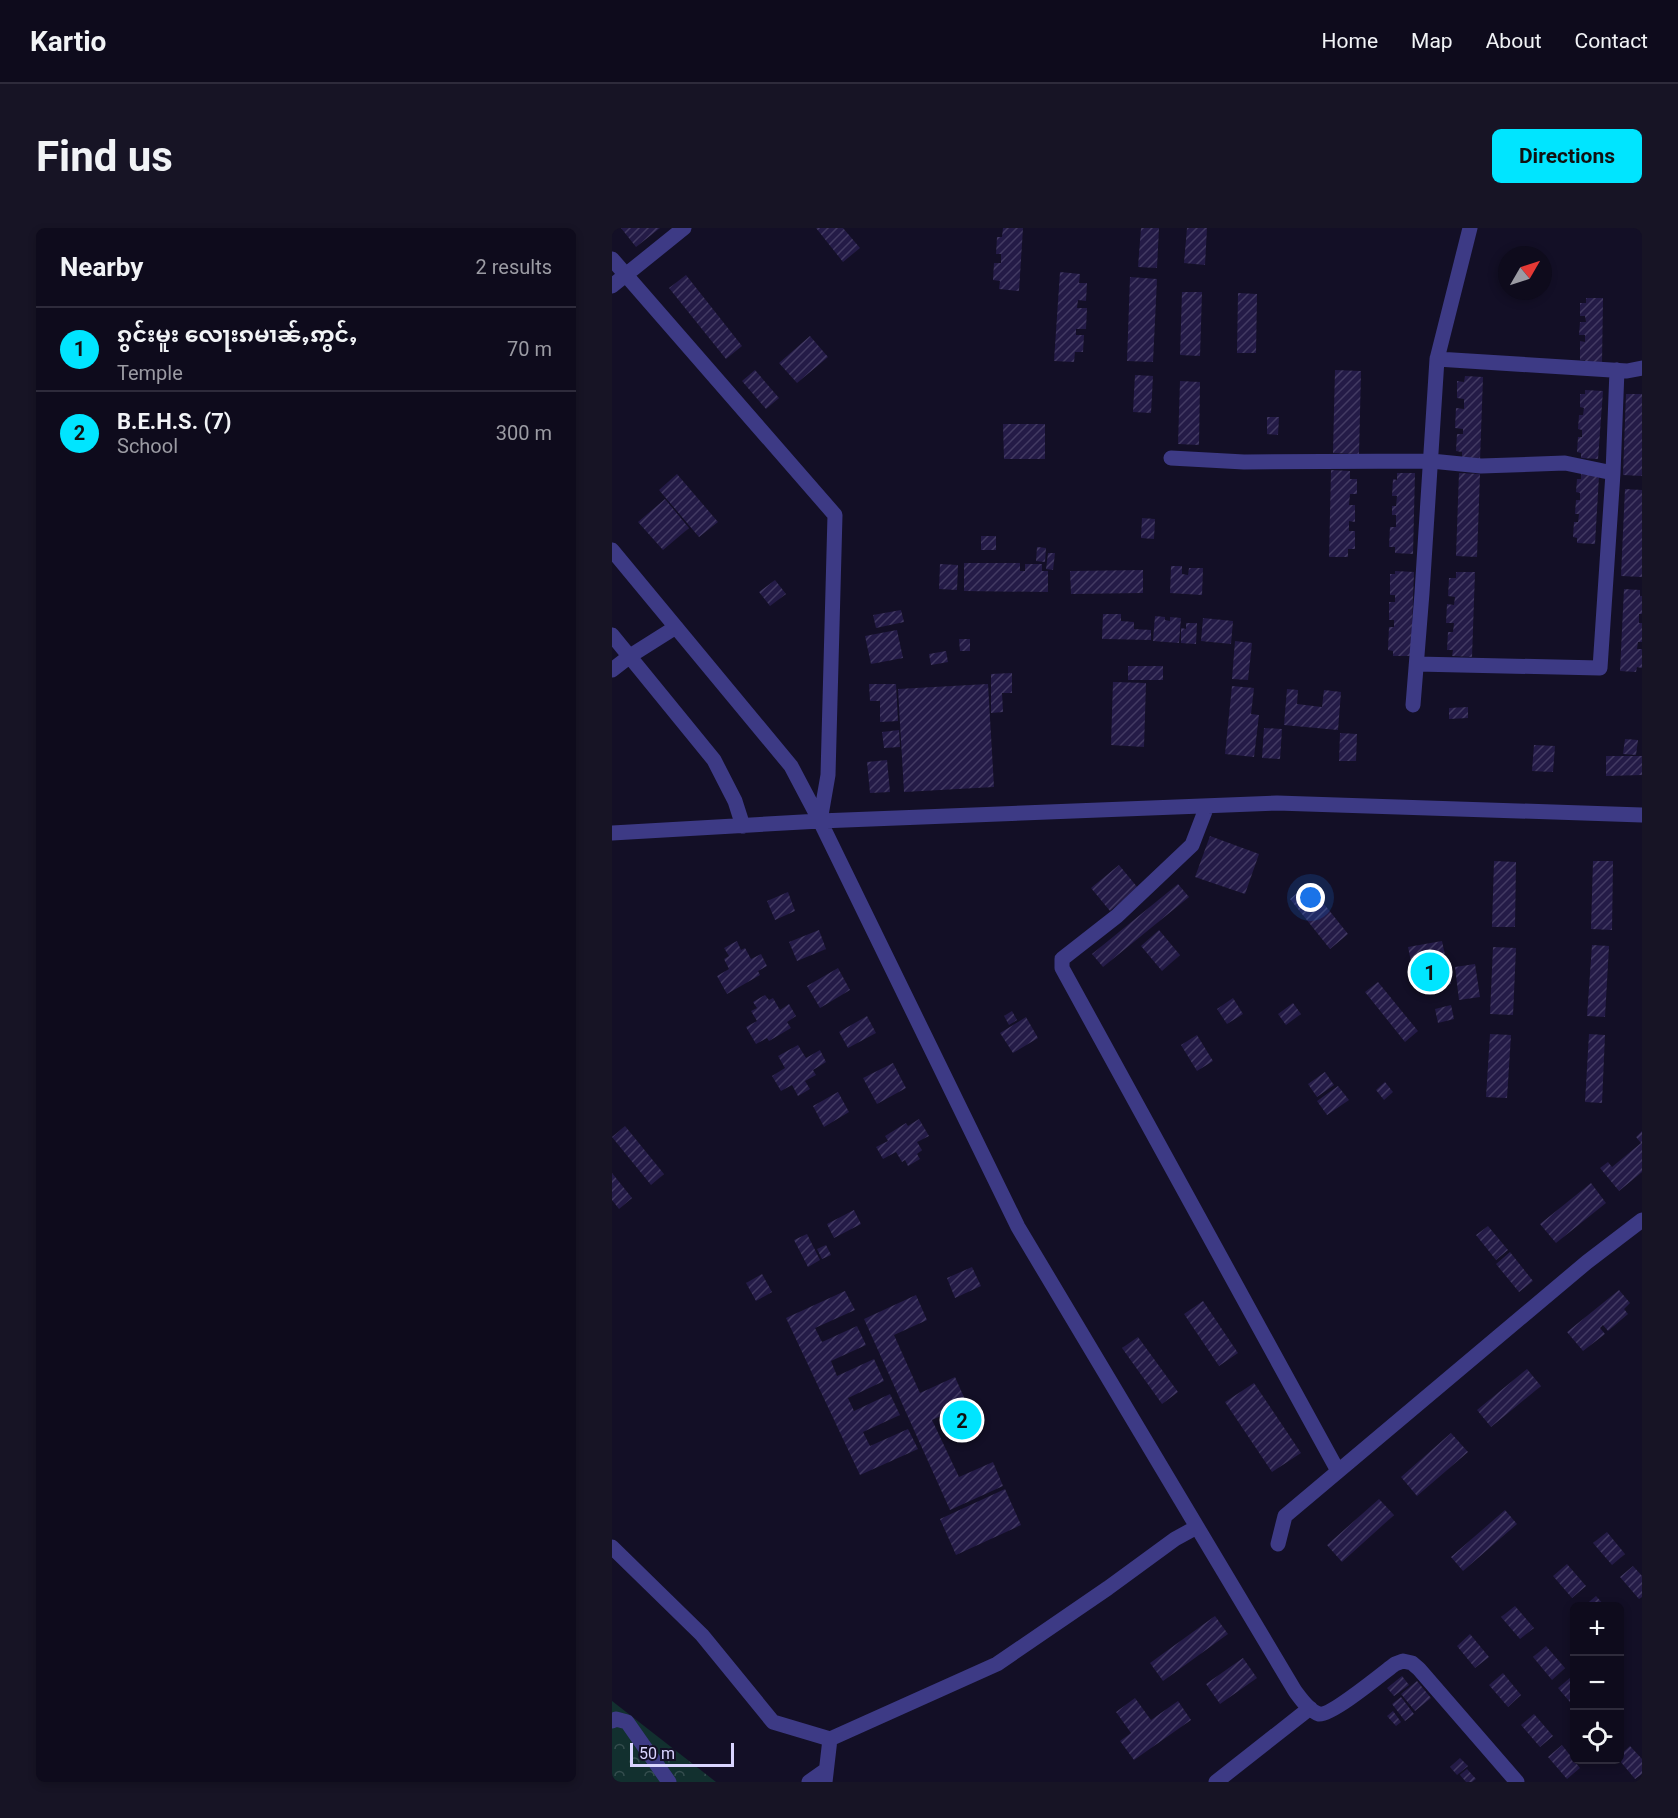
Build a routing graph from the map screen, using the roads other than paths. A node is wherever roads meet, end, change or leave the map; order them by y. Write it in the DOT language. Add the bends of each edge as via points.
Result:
graph roads {
  1 [pos="684,228"];
  2 [pos="1470,228"];
  3 [pos="612,259"];
  4 [pos="626,275"];
  5 [pos="612,286"];
  6 [pos="1437,359"];
  7 [pos="1642,368"];
  8 [pos="1617,370"];
  9 [pos="1172,458"];
  10 [pos="1431,461"];
  11 [pos="1613,473"];
  12 [pos="612,550"];
  13 [pos="676,627"];
  14 [pos="612,635"];
  15 [pos="630,656"];
  16 [pos="1417,664"];
  17 [pos="612,670"];
  18 [pos="1413,705"];
  19 [pos="1207,806"];
  20 [pos="1642,815"];
  21 [pos="820,821"];
  22 [pos="743,825"];
  23 [pos="612,833"];
  24 [pos="1642,1220"];
  25 [pos="1338,1471"];
  26 [pos="1197,1527"];
  27 [pos="1278,1544"];
  28 [pos="612,1547"];
  29 [pos="1310,1708"];
  30 [pos="612,1721"];
  31 [pos="830,1738"];
  32 [pos="825,1776"];
  33 [pos="669,1782"];
  34 [pos="809,1782"];
  35 [pos="1216,1782"];
  36 [pos="1517,1782"];
  1 -- 4 [label="street"];
  2 -- 6 [label="street"];
  3 -- 4 [label="street"];
  4 -- 5 [label="street"];
  4 -- 21 [label="street" via="835,515 828,775"];
  6 -- 8 [label="street"];
  6 -- 10 [label="street"];
  7 -- 8 [label="street"];
  8 -- 11 [label="street"];
  9 -- 10 [label="street" via="1244,462"];
  10 -- 11 [label="street" via="1481,466 1565,463"];
  10 -- 16 [label="street"];
  11 -- 16 [label="street" via="1600,668"];
  12 -- 13 [label="street"];
  13 -- 15 [label="street"];
  13 -- 21 [label="street" via="791,766"];
  14 -- 15 [label="street"];
  15 -- 17 [label="street"];
  15 -- 22 [label="street" via="714,760"];
  16 -- 18 [label="street"];
  19 -- 20 [label="street" via="1277,802"];
  19 -- 21 [label="street"];
  19 -- 25 [label="street" via="1192,845 1117,916 1062,959 1062,968"];
  21 -- 22 [label="street"];
  21 -- 26 [label="street" via="1018,1227"];
  22 -- 23 [label="street"];
  24 -- 25 [label="street"];
  25 -- 27 [label="street" via="1285,1516"];
  26 -- 29 [label="street" via="1295,1691"];
  26 -- 31 [label="street" via="997,1664"];
  28 -- 31 [label="street" via="702,1635 773,1722"];
  29 -- 35 [label="street"];
  29 -- 36 [label="street" via="1323,1714 1331,1711 1395,1664 1412,1663"];
  30 -- 33 [label="street" via="627,1722"];
  31 -- 32 [label="street"];
  32 -- 34 [label="street"];
}
